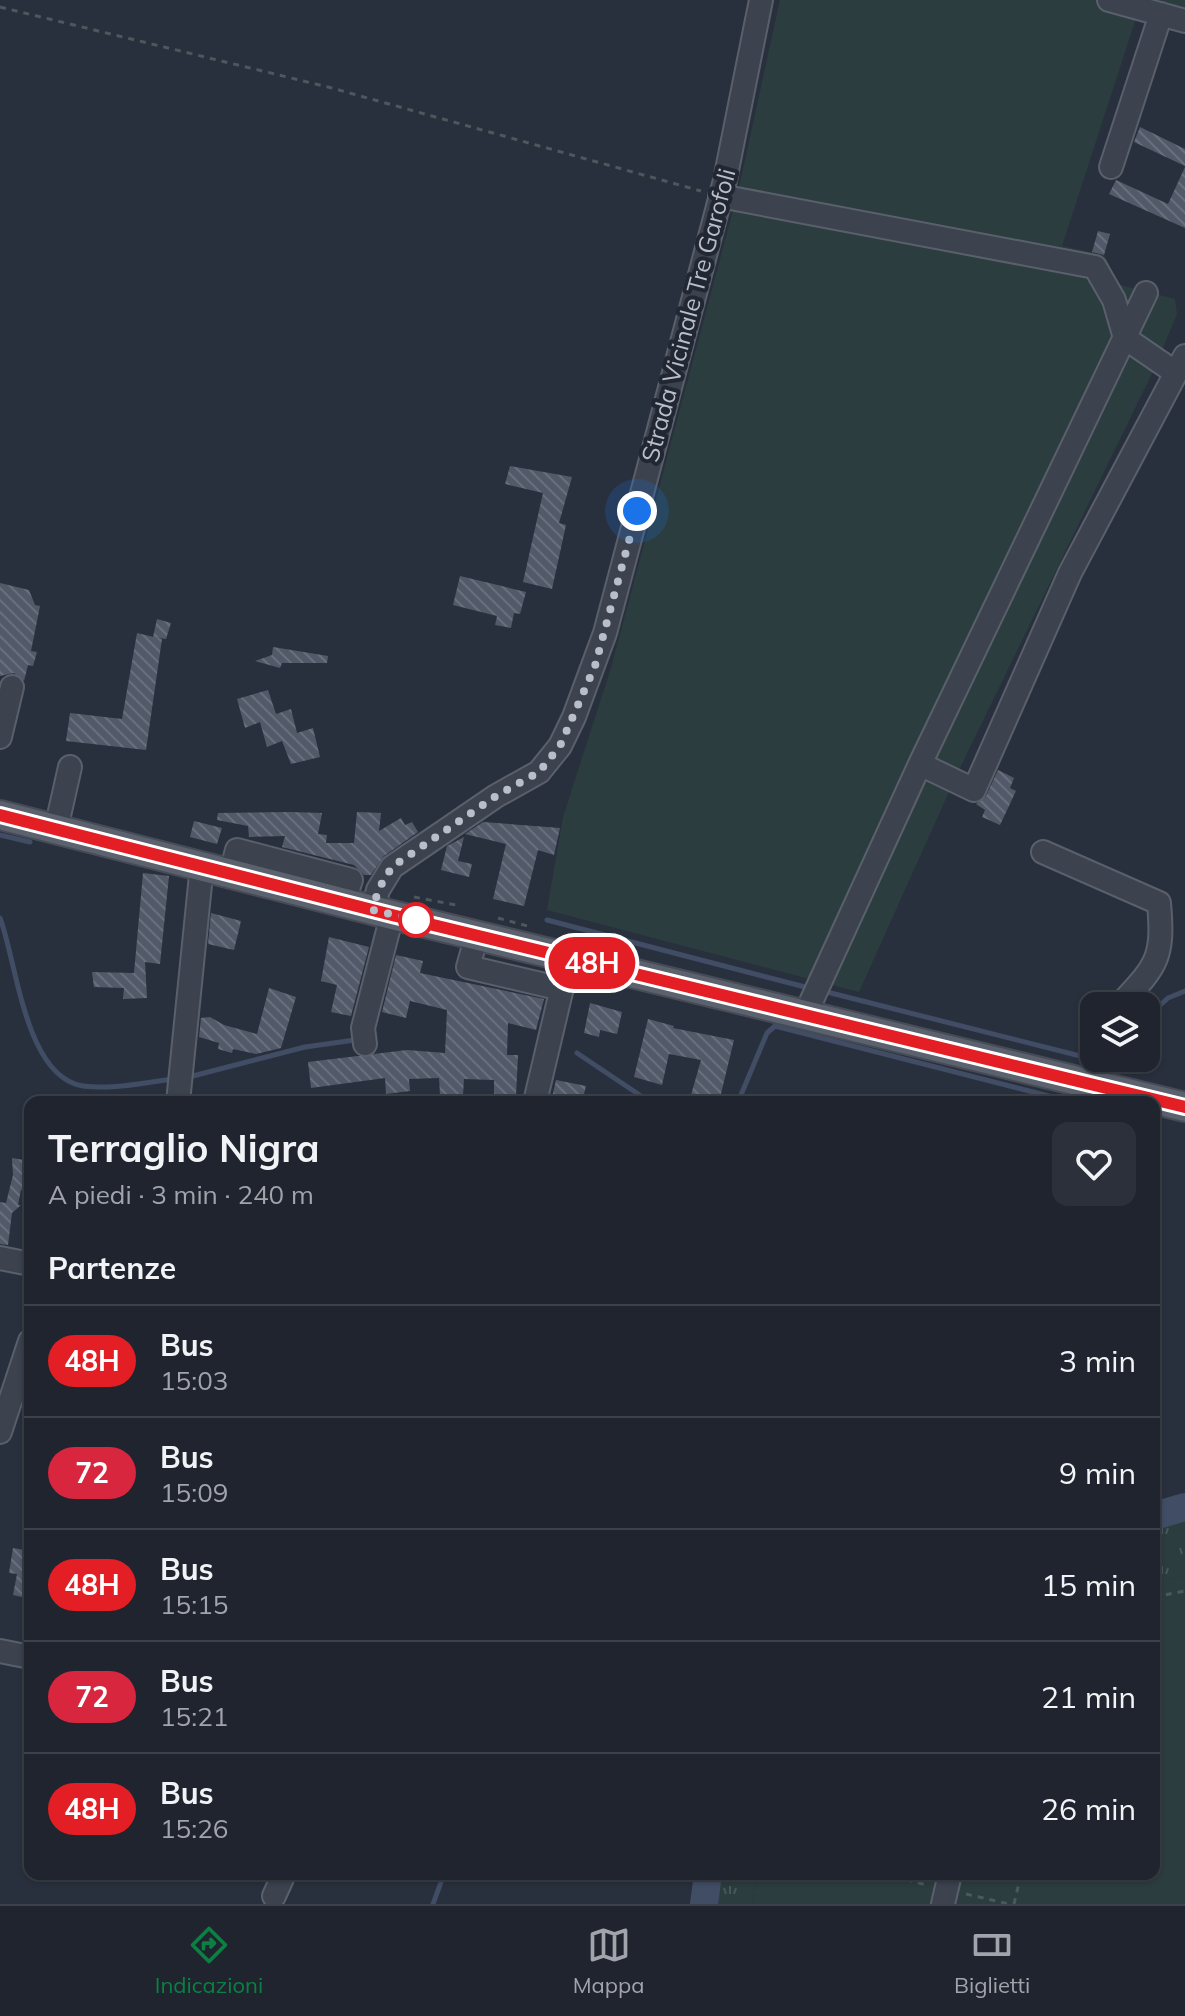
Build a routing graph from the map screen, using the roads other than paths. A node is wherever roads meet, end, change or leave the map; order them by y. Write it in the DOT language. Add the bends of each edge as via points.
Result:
graph roads {
  1 [pos="761,0"];
  2 [pos="1109,0"];
  3 [pos="1161,14"];
  4 [pos="1185,21"];
  5 [pos="1111,167"];
  6 [pos="720,196"];
  7 [pos="1146,293"];
  8 [pos="1125,338"];
  9 [pos="1181,364"];
  10 [pos="12,687"];
  11 [pos="0,737"];
  12 [pos="920,764"];
  13 [pos="70,767"];
  14 [pos="0,815"];
  15 [pos="56,829"];
  16 [pos="1043,852"];
  17 [pos="202,865"];
  18 [pos="383,912"];
  19 [pos="477,935"];
  20 [pos="569,958"];
  21 [pos="562,989"];
  22 [pos="1131,992"];
  23 [pos="811,1000"];
  24 [pos="365,1044"];
  25 [pos="1101,1077"];
  26 [pos="180,1087"];
  27 [pos="536,1096"];
  28 [pos="1154,1096"];
  29 [pos="1160,1098"];
  30 [pos="1185,1107"];
  31 [pos="0,1258"];
  32 [pos="24,1263"];
  33 [pos="24,1359"];
  34 [pos="0,1432"];
  35 [pos="0,1651"];
  36 [pos="24,1656"];
  37 [pos="281,1880"];
  38 [pos="949,1880"];
  39 [pos="274,1896"];
  40 [pos="943,1904"];
  1 -- 6 [label="street, Strada Vicinale Tre Garofoli"];
  2 -- 3 [label="street"];
  3 -- 4 [label="street"];
  3 -- 5 [label="street"];
  6 -- 8 [label="street" via="1095,267 1114,300"];
  6 -- 18 [label="street, Strada Vicinale Tre Garofoli" via="605,633 574,717 539,772 392,867 378,890"];
  7 -- 8 [label="street"];
  8 -- 9 [label="street"];
  8 -- 12 [label="street"];
  9 -- 12 [label="street" via="1070,573 974,790"];
  10 -- 11 [label="street"];
  12 -- 23 [label="street"];
  13 -- 15 [label="street"];
  14 -- 15 [label="main road"];
  15 -- 17 [label="main road"];
  16 -- 22 [label="street" via="1159,903 1162,946 1157,961"];
  17 -- 18 [label="main road"];
  17 -- 26 [label="street"];
  18 -- 19 [label="main road"];
  18 -- 24 [label="street, Strada Vicinale Tre Garofoli" via="363,1028"];
  19 -- 20 [label="main road"];
  19 -- 21 [label="street" via="468,967"];
  20 -- 21 [label="street"];
  20 -- 23 [label="main road"];
  21 -- 27 [label="street"];
  23 -- 25 [label="main road"];
  25 -- 28 [label="main road"];
  29 -- 30 [label="main road"];
  31 -- 32 [label="street"];
  33 -- 34 [label="street"];
  35 -- 36 [label="street"];
  37 -- 39 [label="street"];
  38 -- 40 [label="street"];
}
